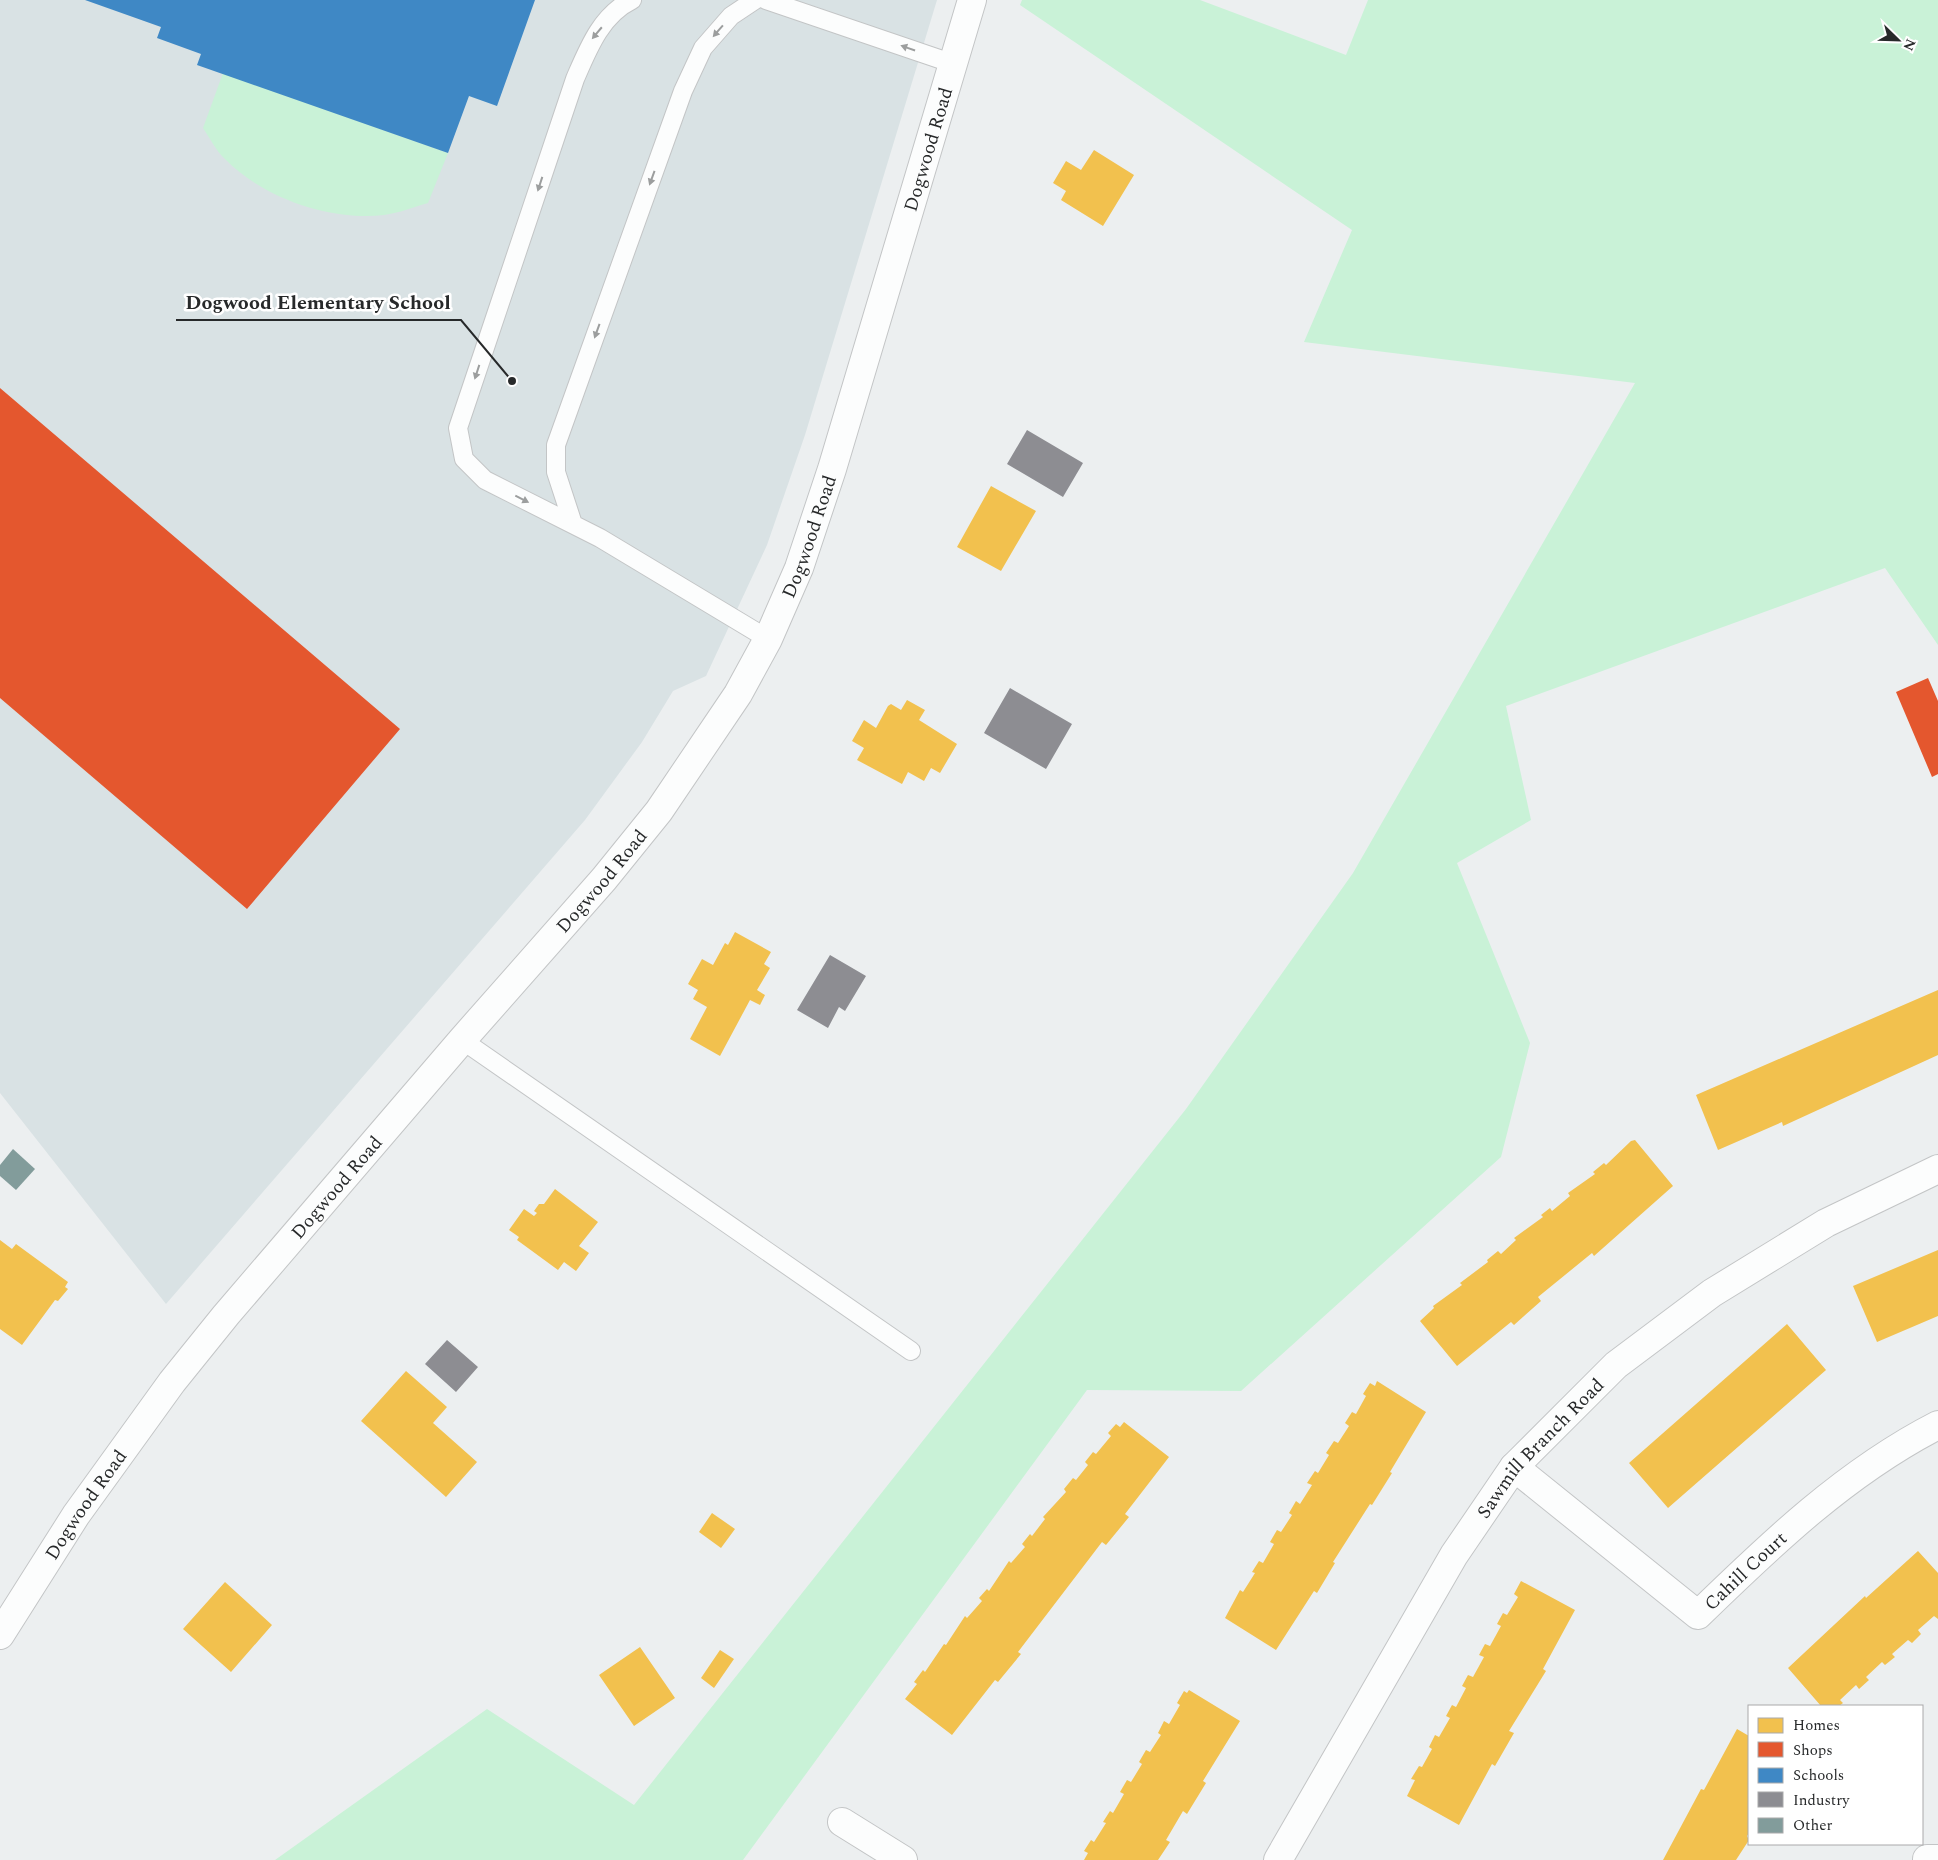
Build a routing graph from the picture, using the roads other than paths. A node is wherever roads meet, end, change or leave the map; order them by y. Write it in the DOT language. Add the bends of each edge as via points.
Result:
graph roads {
  1 [pos="632,0"];
  2 [pos="755,0"];
  3 [pos="766,0"];
  4 [pos="972,0"];
  5 [pos="954,64"];
  6 [pos="573,524"];
  7 [pos="768,639"];
  8 [pos="462,1040"];
  9 [pos="1938,1169"];
  10 [pos="911,1351"];
  11 [pos="1938,1426"];
  12 [pos="1514,1467"];
  13 [pos="0,1635"];
  14 [pos="842,1822"];
  15 [pos="1927,1859"];
  16 [pos="1938,1859"];
  17 [pos="903,1860"];
  18 [pos="1278,1860"];
  1 -- 6 [label="lane, one-way" via="622,5 592,38 575,79 458,428 464,459 485,480"];
  2 -- 6 [label="lane, one-way" via="731,16 702,48 683,91 556,445 556,472"];
  5 -- 3 [label="lane, one-way"];
  4 -- 5 [label="street, Dogwood Road"];
  5 -- 7 [label="street, Dogwood Road" via="832,469 799,568"];
  6 -- 7 [label="lane"];
  7 -- 8 [label="street, Dogwood Road" via="738,694 659,811 604,879"];
  8 -- 10 [label="lane"];
  8 -- 13 [label="street, Dogwood Road" via="172,1382 76,1515"];
  9 -- 12 [label="street, Sawmill Branch Road" via="1826,1223 1712,1293 1616,1365"];
  11 -- 12 [label="street, Cahill Court" via="1910,1439 1845,1484 1770,1545 1698,1615"];
  12 -- 18 [label="street, Sawmill Branch Road" via="1454,1554"];
  14 -- 17 [label="street"];
  15 -- 16 [label="street"];
}
